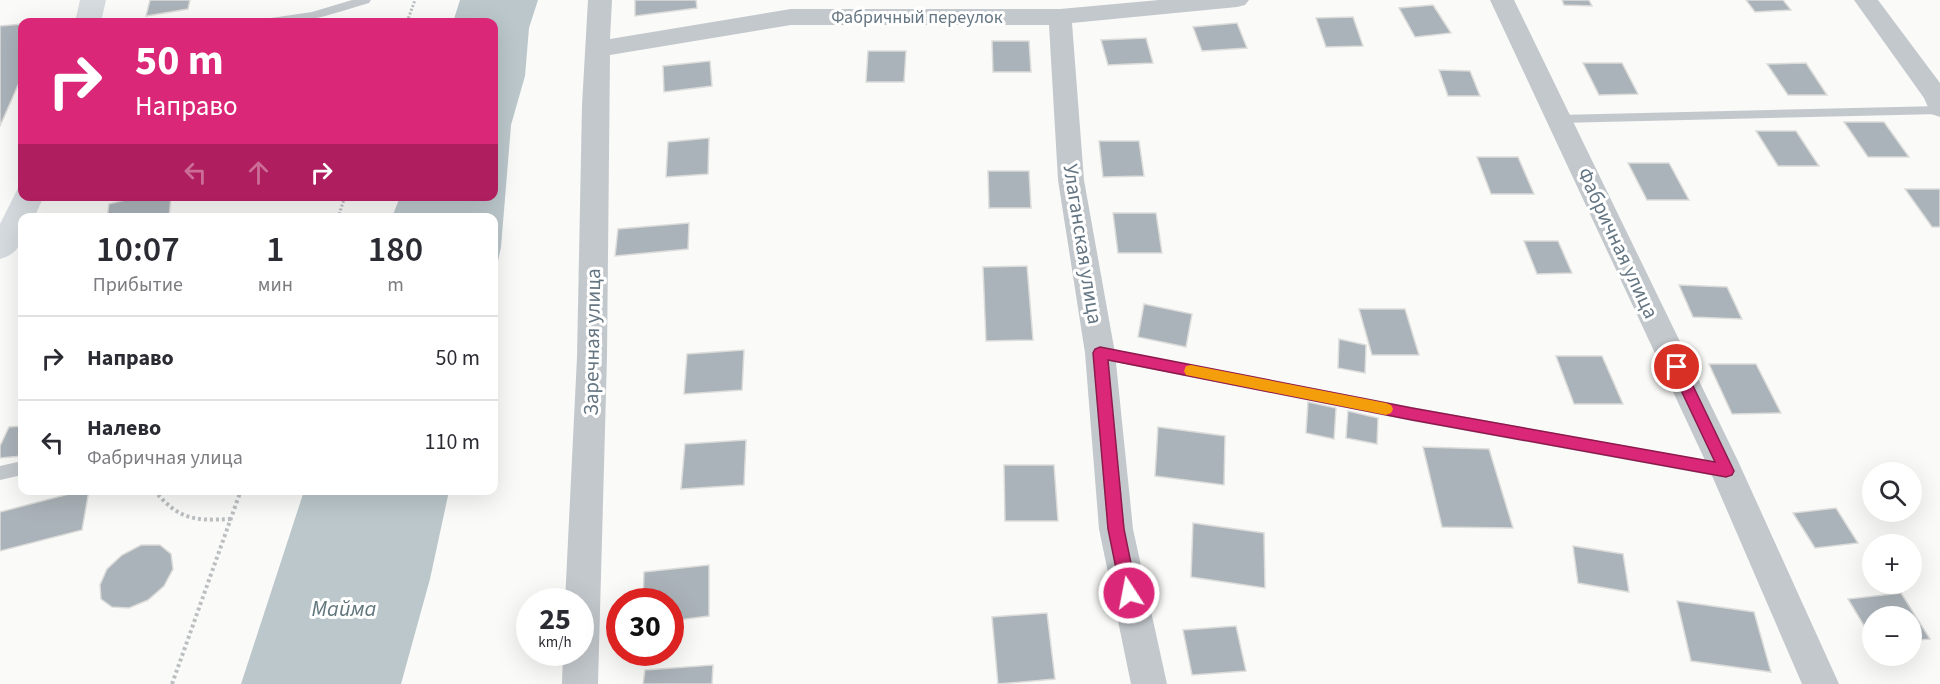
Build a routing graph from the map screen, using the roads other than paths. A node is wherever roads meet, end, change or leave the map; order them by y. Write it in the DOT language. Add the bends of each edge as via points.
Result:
graph roads {
  1 [pos="93,0"];
  2 [pos="115,0"];
  3 [pos="365,0"];
  4 [pos="600,0"];
  5 [pos="1237,0"];
  6 [pos="1502,0"];
  7 [pos="1866,0"];
  8 [pos="1060,17"];
  9 [pos="89,18"];
  10 [pos="111,18"];
  11 [pos="299,18"];
  12 [pos="598,49"];
  13 [pos="1939,102"];
  14 [pos="1559,119"];
  15 [pos="18,218"];
  16 [pos="0,247"];
  17 [pos="18,249"];
  18 [pos="0,270"];
  19 [pos="1100,353"];
  20 [pos="18,469"];
  21 [pos="1726,471"];
  22 [pos="0,473"];
  23 [pos="580,684"];
  24 [pos="1149,684"];
  25 [pos="1821,684"];
  1 -- 9 [label="main road"];
  2 -- 10 [label="main road"];
  3 -- 11 [label="lane"];
  4 -- 12 [label="street, Заречная улица"];
  5 -- 8 [label="street, Фабричный переулок"];
  6 -- 14 [label="street, Фабричная улица"];
  7 -- 13 [label="street"];
  8 -- 12 [label="street, Фабричный переулок" via="791,17"];
  8 -- 19 [label="street, Улаганская улица" via="1071,180"];
  12 -- 23 [label="street, Заречная улица"];
  13 -- 14 [label="lane"];
  14 -- 21 [label="street, Фабричная улица"];
  15 -- 16 [label="main road"];
  17 -- 18 [label="main road"];
  19 -- 21 [label="lane"];
  19 -- 24 [label="street, Улаганская улица" via="1116,529"];
  20 -- 22 [label="lane"];
  21 -- 25 [label="street, Фабричная улица"];
}
